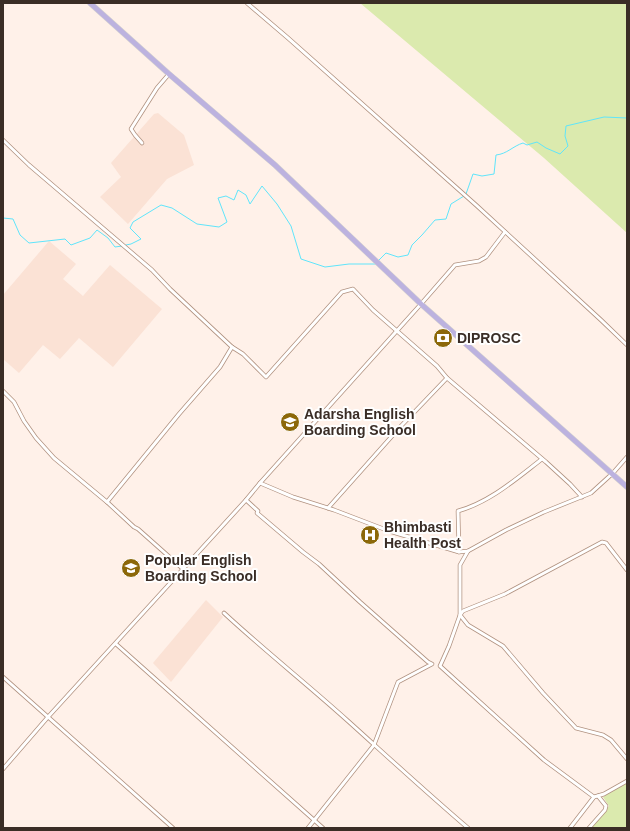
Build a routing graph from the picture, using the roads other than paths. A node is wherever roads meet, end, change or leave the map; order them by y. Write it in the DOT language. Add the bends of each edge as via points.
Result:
graph roads {
  1 [pos="90,3"];
  2 [pos="246,3"];
  3 [pos="169,74"];
  4 [pos="3,140"];
  5 [pos="142,143"];
  6 [pos="505,232"];
  7 [pos="421,304"];
  8 [pos="396,331"];
  9 [pos="627,345"];
  10 [pos="232,348"];
  11 [pos="447,378"];
  12 [pos="3,391"];
  13 [pos="627,457"];
  14 [pos="542,459"];
  15 [pos="613,473"];
  16 [pos="260,483"];
  17 [pos="627,487"];
  18 [pos="582,497"];
  19 [pos="246,500"];
  20 [pos="107,502"];
  21 [pos="328,508"];
  22 [pos="468,551"];
  23 [pos="459,552"];
  24 [pos="183,569"];
  25 [pos="627,570"];
  26 [pos="224,613"];
  27 [pos="460,615"];
  28 [pos="116,644"];
  29 [pos="3,677"];
  30 [pos="48,717"];
  31 [pos="374,745"];
  32 [pos="627,759"];
  33 [pos="3,769"];
  34 [pos="627,781"];
  35 [pos="598,796"];
  36 [pos="594,797"];
  37 [pos="314,820"];
  38 [pos="174,828"];
  39 [pos="308,828"];
  40 [pos="323,828"];
  41 [pos="468,828"];
  42 [pos="570,828"];
  43 [pos="589,828"];
  1 -- 3 [label="main road"];
  2 -- 6 [label="street"];
  3 -- 5 [label="street" via="131,129"];
  3 -- 7 [label="main road" via="275,166"];
  4 -- 10 [label="street" via="152,270"];
  6 -- 7 [label="street" via="480,261 455,265"];
  6 -- 9 [label="street"];
  7 -- 8 [label="street"];
  7 -- 15 [label="main road"];
  8 -- 10 [label="street" via="353,289 342,292 266,377 243,354"];
  8 -- 11 [label="street" via="437,366"];
  8 -- 16 [label="street"];
  10 -- 20 [label="street" via="220,367"];
  11 -- 14 [label="street"];
  11 -- 21 [label="street"];
  12 -- 20 [label="street" via="14,402 36,438 54,458"];
  13 -- 15 [label="street"];
  14 -- 18 [label="street"];
  14 -- 23 [label="street" via="482,503 458,511"];
  15 -- 17 [label="main road"];
  15 -- 18 [label="street" via="591,493"];
  16 -- 19 [label="street"];
  16 -- 21 [label="street"];
  18 -- 22 [label="street" via="506,530"];
  19 -- 24 [label="street"];
  19 -- 31 [label="street" via="258,511 257,513 432,664 398,682"];
  20 -- 24 [label="street"];
  21 -- 23 [label="street" via="389,531"];
  22 -- 23 [label="street"];
  22 -- 27 [label="street" via="460,564"];
  24 -- 28 [label="street"];
  25 -- 27 [label="street" via="602,542 505,594 463,611"];
  26 -- 31 [label="street"];
  27 -- 32 [label="street" via="468,625 503,646 576,728 603,735 611,740"];
  27 -- 36 [label="street" via="440,666 544,760"];
  28 -- 30 [label="street"];
  28 -- 37 [label="street"];
  29 -- 30 [label="street"];
  30 -- 33 [label="street"];
  30 -- 38 [label="street"];
  31 -- 37 [label="street"];
  31 -- 41 [label="street"];
  34 -- 35 [label="street"];
  35 -- 36 [label="street"];
  35 -- 43 [label="street" via="606,806 605,810"];
  36 -- 42 [label="street"];
  37 -- 39 [label="street"];
  37 -- 40 [label="street"];
}
